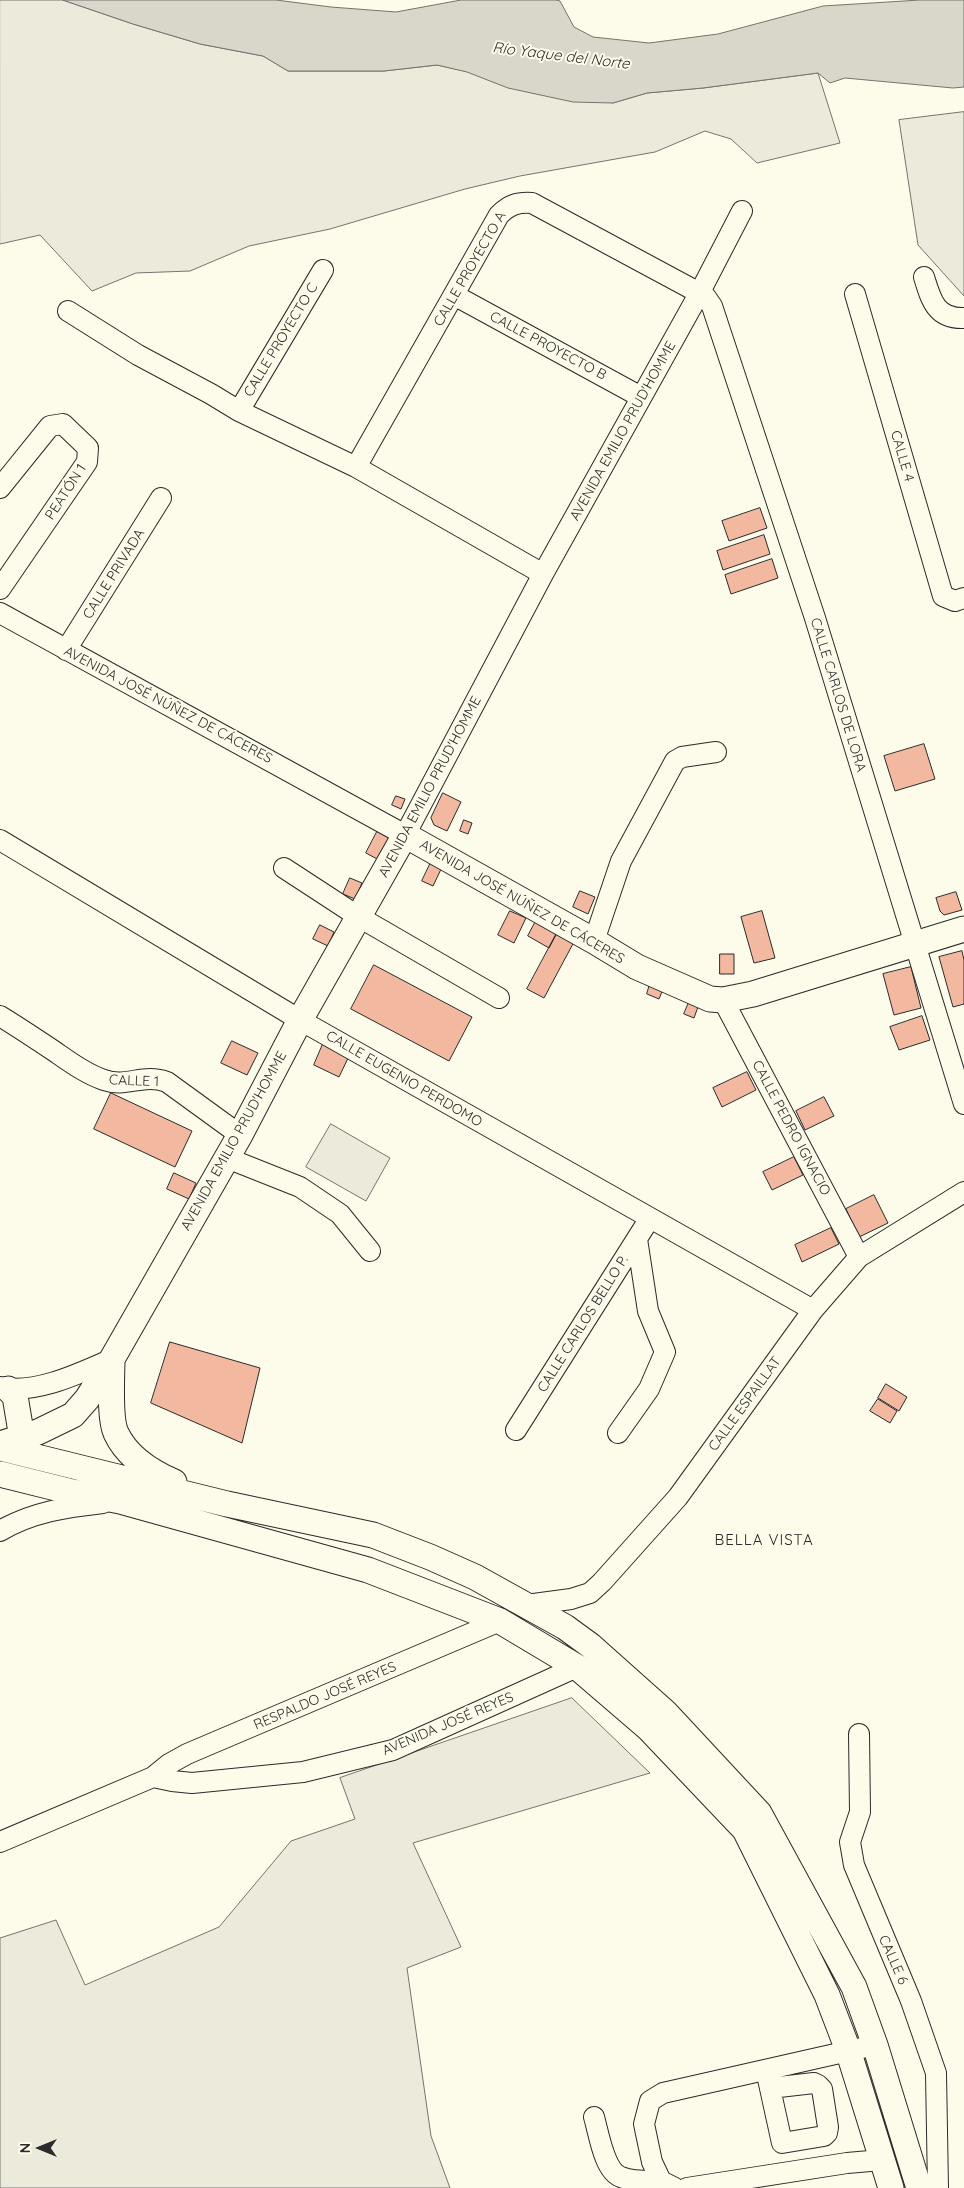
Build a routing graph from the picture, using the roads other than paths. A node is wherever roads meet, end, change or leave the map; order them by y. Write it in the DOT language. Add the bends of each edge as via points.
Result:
graph roads {
  1 [pos="742,211"];
  2 [pos="323,270"];
  3 [pos="924,277"];
  4 [pos="700,292"];
  5 [pos="855,294"];
  6 [pos="454,295"];
  7 [pos="68,311"];
  8 [pos="964,318"];
  9 [pos="641,397"];
  10 [pos="239,411"];
  11 [pos="356,467"];
  12 [pos="0,488"];
  13 [pos="161,498"];
  14 [pos="543,574"];
  15 [pos="0,589"];
  16 [pos="964,598"];
  17 [pos="0,613"];
  18 [pos="66,650"];
  19 [pos="716,752"];
  20 [pos="405,835"];
  21 [pos="0,840"];
  22 [pos="284,868"];
  23 [pos="359,917"];
  24 [pos="964,928"];
  25 [pos="594,941"];
  26 [pos="914,944"];
  27 [pos="500,998"];
  28 [pos="722,1000"];
  29 [pos="0,1016"];
  30 [pos="300,1020"];
  31 [pos="964,1104"];
  32 [pos="240,1135"];
  33 [pos="227,1158"];
  34 [pos="964,1192"];
  35 [pos="650,1218"];
  36 [pos="637,1239"];
  37 [pos="370,1251"];
  38 [pos="859,1257"];
  39 [pos="814,1310"];
  40 [pos="112,1359"];
  41 [pos="4,1388"];
  42 [pos="516,1430"];
  43 [pos="618,1433"];
  44 [pos="11,1441"];
  45 [pos="0,1448"];
  46 [pos="0,1474"];
  47 [pos="120,1501"];
  48 [pos="227,1504"];
  49 [pos="0,1531"];
  50 [pos="526,1605"];
  51 [pos="500,1621"];
  52 [pos="577,1667"];
  53 [pos="859,1734"];
  54 [pos="154,1777"];
  55 [pos="0,1842"];
  56 [pos="875,2045"];
  57 [pos="848,2050"];
  58 [pos="594,2118"];
  59 [pos="882,2160"];
  60 [pos="668,2184"];
  61 [pos="687,2188"];
  62 [pos="891,2188"];
  63 [pos="919,2188"];
  64 [pos="938,2188"];
  1 -- 4 [label="street, AVENIDA EMILIO PRUD'HOMME"];
  2 -- 10 [label="street, CALLE PROYECTO C"];
  3 -- 8 [label="street" via="931,298 940,311 952,318"];
  4 -- 6 [label="street, CALLE PROYECTO A" via="532,203 521,202 507,207 499,215"];
  4 -- 9 [label="street, AVENIDA EMILIO PRUD'HOMME"];
  4 -- 26 [label="street, CALLE CARLOS DE LORA" via="712,306 802,580"];
  5 -- 16 [label="street, CALLE 4" via="943,596 955,601"];
  6 -- 9 [label="street, CALLE PROYECTO B"];
  6 -- 11 [label="street, CALLE PROYECTO A"];
  7 -- 10 [label="street" via="138,355"];
  9 -- 14 [label="street, AVENIDA EMILIO PRUD'HOMME"];
  10 -- 11 [label="street"];
  11 -- 14 [label="street"];
  12 -- 15 [label="street, PEATÓN 1" via="50,426 63,424 88,448 87,462"];
  13 -- 18 [label="street, CALLE PRIVADA"];
  14 -- 20 [label="street, AVENIDA EMILIO PRUD'HOMME"];
  17 -- 18 [label="street, AVENIDA JOSÉ NÚÑEZ DE CÁCERES"];
  18 -- 20 [label="street, AVENIDA JOSÉ NÚÑEZ DE CÁCERES"];
  19 -- 25 [label="street" via="682,757 676,761 621,861"];
  20 -- 23 [label="main road, AVENIDA EMILIO PRUD'HOMME"];
  20 -- 25 [label="main road, AVENIDA JOSÉ NÚÑEZ DE CÁCERES"];
  21 -- 30 [label="street, CALLE EUGENIO PERDOMO"];
  22 -- 23 [label="street"];
  23 -- 27 [label="street"];
  23 -- 30 [label="main road, AVENIDA EMILIO PRUD'HOMME"];
  24 -- 26 [label="main road, AVENIDA JOSÉ NÚÑEZ DE CÁCERES"];
  25 -- 28 [label="main road, AVENIDA JOSÉ NÚÑEZ DE CÁCERES" via="636,967 710,999"];
  26 -- 28 [label="main road, AVENIDA JOSÉ NÚÑEZ DE CÁCERES" via="753,994"];
  26 -- 31 [label="street, CALLE CARLOS DE LORA"];
  28 -- 38 [label="street, CALLE PEDRO IGNACIO"];
  29 -- 32 [label="street, CALLE 1" via="103,1080 125,1083 157,1078 167,1082"];
  30 -- 32 [label="main road, AVENIDA EMILIO PRUD'HOMME"];
  30 -- 35 [label="street, CALLE EUGENIO PERDOMO"];
  32 -- 33 [label="main road, AVENIDA EMILIO PRUD'HOMME"];
  33 -- 37 [label="street" via="300,1188 340,1214"];
  33 -- 40 [label="main road, AVENIDA EMILIO PRUD'HOMME"];
  34 -- 38 [label="street, CALLE ESPAILLAT"];
  35 -- 36 [label="street, CALLE CARLOS BELLO P."];
  35 -- 39 [label="street, CALLE EUGENIO PERDOMO"];
  36 -- 42 [label="street, CALLE CARLOS BELLO P."];
  36 -- 43 [label="street" via="648,1311 665,1352 649,1389"];
  38 -- 39 [label="street, CALLE ESPAILLAT"];
  39 -- 50 [label="street, CALLE ESPAILLAT" via="678,1497 602,1582 590,1592 571,1599"];
  40 -- 41 [label="street" via="42,1386"];
  40 -- 44 [label="main road, AVENIDA EMILIO PRUD'HOMME" via="73,1415"];
  40 -- 48 [label="main road, AVENIDA EMILIO PRUD'HOMME" via="115,1431 129,1454 172,1481"];
  41 -- 44 [label="main road" via="16,1396"];
  45 -- 48 [label="main road"];
  46 -- 47 [label="main road"];
  47 -- 49 [label="street" via="35,1514"];
  47 -- 51 [label="main road" via="368,1570"];
  48 -- 50 [label="main road" via="373,1535 466,1573"];
  50 -- 56 [label="main road" via="591,1646 657,1705 759,1813 854,1987"];
  51 -- 52 [label="main road"];
  51 -- 54 [label="street, RESPALDO JOSÉ REYES" via="187,1754"];
  52 -- 54 [label="street, AVENIDA JOSÉ REYES" via="393,1750 303,1772 192,1783"];
  52 -- 57 [label="main road" via="648,1728 745,1830 827,1995"];
  53 -- 64 [label="street, CALLE 6" via="860,1812 850,1842 854,1865 911,2002 936,2073"];
  54 -- 55 [label="street"];
  56 -- 57 [label="street"];
  56 -- 63 [label="main road"];
  57 -- 59 [label="main road"];
  57 -- 60 [label="street" via="768,2079 663,2093 650,2102 644,2124 652,2162"];
  58 -- 60 [label="street" via="610,2170 632,2180"];
  59 -- 61 [label="street"];
  59 -- 62 [label="main road"];
}
